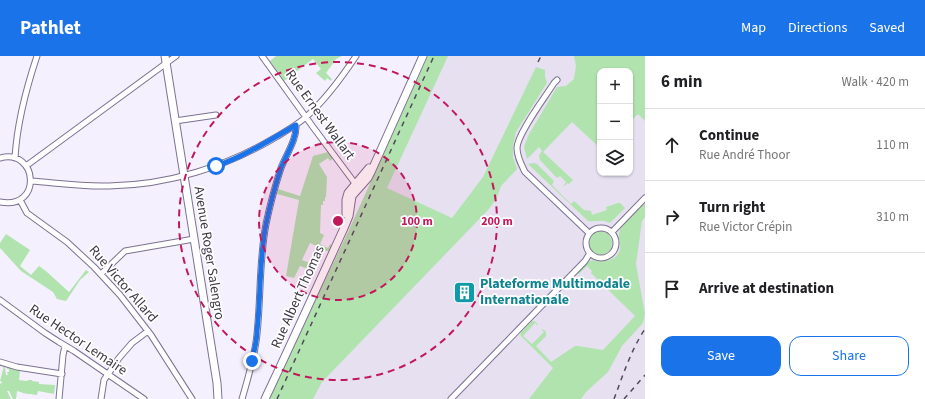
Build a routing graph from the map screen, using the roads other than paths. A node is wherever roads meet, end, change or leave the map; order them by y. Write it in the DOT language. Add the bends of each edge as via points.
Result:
graph roads {
  1 [pos="37,56"];
  2 [pos="176,56"];
  3 [pos="262,56"];
  4 [pos="356,56"];
  5 [pos="424,56"];
  6 [pos="166,60"];
  7 [pos="557,80"];
  8 [pos="216,115"];
  9 [pos="306,117"];
  10 [pos="175,121"];
  11 [pos="296,125"];
  12 [pos="1,156"];
  13 [pos="14,158"];
  14 [pos="26,166"];
  15 [pos="184,176"];
  16 [pos="31,181"];
  17 [pos="357,186"];
  18 [pos="645,198"];
  19 [pos="20,200"];
  20 [pos="0,202"];
  21 [pos="612,232"];
  22 [pos="589,233"];
  23 [pos="194,239"];
  24 [pos="590,253"];
  25 [pos="101,274"];
  26 [pos="0,300"];
  27 [pos="148,331"];
  28 [pos="65,346"];
  29 [pos="0,362"];
  30 [pos="62,374"];
  31 [pos="108,374"];
  32 [pos="59,399"];
  33 [pos="101,399"];
  34 [pos="144,399"];
  35 [pos="192,399"];
  36 [pos="219,399"];
  37 [pos="242,399"];
  38 [pos="265,399"];
  39 [pos="451,399"];
  1 -- 13 [label="street" via="20,117"];
  2 -- 6 [label="street"];
  3 -- 9 [label="street, Rue Ernest Wallart"];
  4 -- 9 [label="street" via="338,82"];
  5 -- 17 [label="street, Rue Albert Thomas" via="370,175"];
  6 -- 10 [label="street, Avenue Roger Salengro"];
  6 -- 14 [label="street"];
  7 -- 22 [label="street" via="518,140 519,161 525,172"];
  8 -- 10 [label="street"];
  9 -- 11 [label="street"];
  9 -- 17 [label="street, Rue Ernest Wallart"];
  10 -- 15 [label="street, Avenue Roger Salengro"];
  11 -- 15 [label="street" via="233,160"];
  11 -- 37 [label="street" via="295,135 276,182 266,225 257,337"];
  12 -- 13 [label="street"];
  13 -- 14 [label="street"];
  14 -- 16 [label="street"];
  15 -- 16 [label="street" via="111,186"];
  15 -- 23 [label="street, Avenue Roger Salengro"];
  16 -- 19 [label="street" via="28,191"];
  17 -- 38 [label="street, Rue Albert Thomas" via="344,228"];
  18 -- 21 [label="street"];
  19 -- 20 [label="street" via="7,204"];
  19 -- 25 [label="street, Rue Victor Allard" via="27,213 67,242"];
  21 -- 22 [label="street" via="599,228"];
  21 -- 24 [label="street" via="616,242 612,253 600,258"];
  22 -- 24 [label="street" via="586,242"];
  23 -- 25 [label="street" via="125,251"];
  23 -- 36 [label="street, Avenue Roger Salengro"];
  24 -- 39 [label="street"];
  25 -- 27 [label="street, Rue Victor Allard"];
  26 -- 28 [label="street, Rue Hector Lemaire"];
  27 -- 31 [label="street" via="129,346"];
  27 -- 35 [label="street, Rue Victor Allard"];
  28 -- 30 [label="street" via="62,354"];
  28 -- 31 [label="street, Rue Hector Lemaire"];
  29 -- 30 [label="street"];
  30 -- 32 [label="street"];
  31 -- 33 [label="street" via="103,382"];
  31 -- 34 [label="street, Rue Hector Lemaire"];
}
